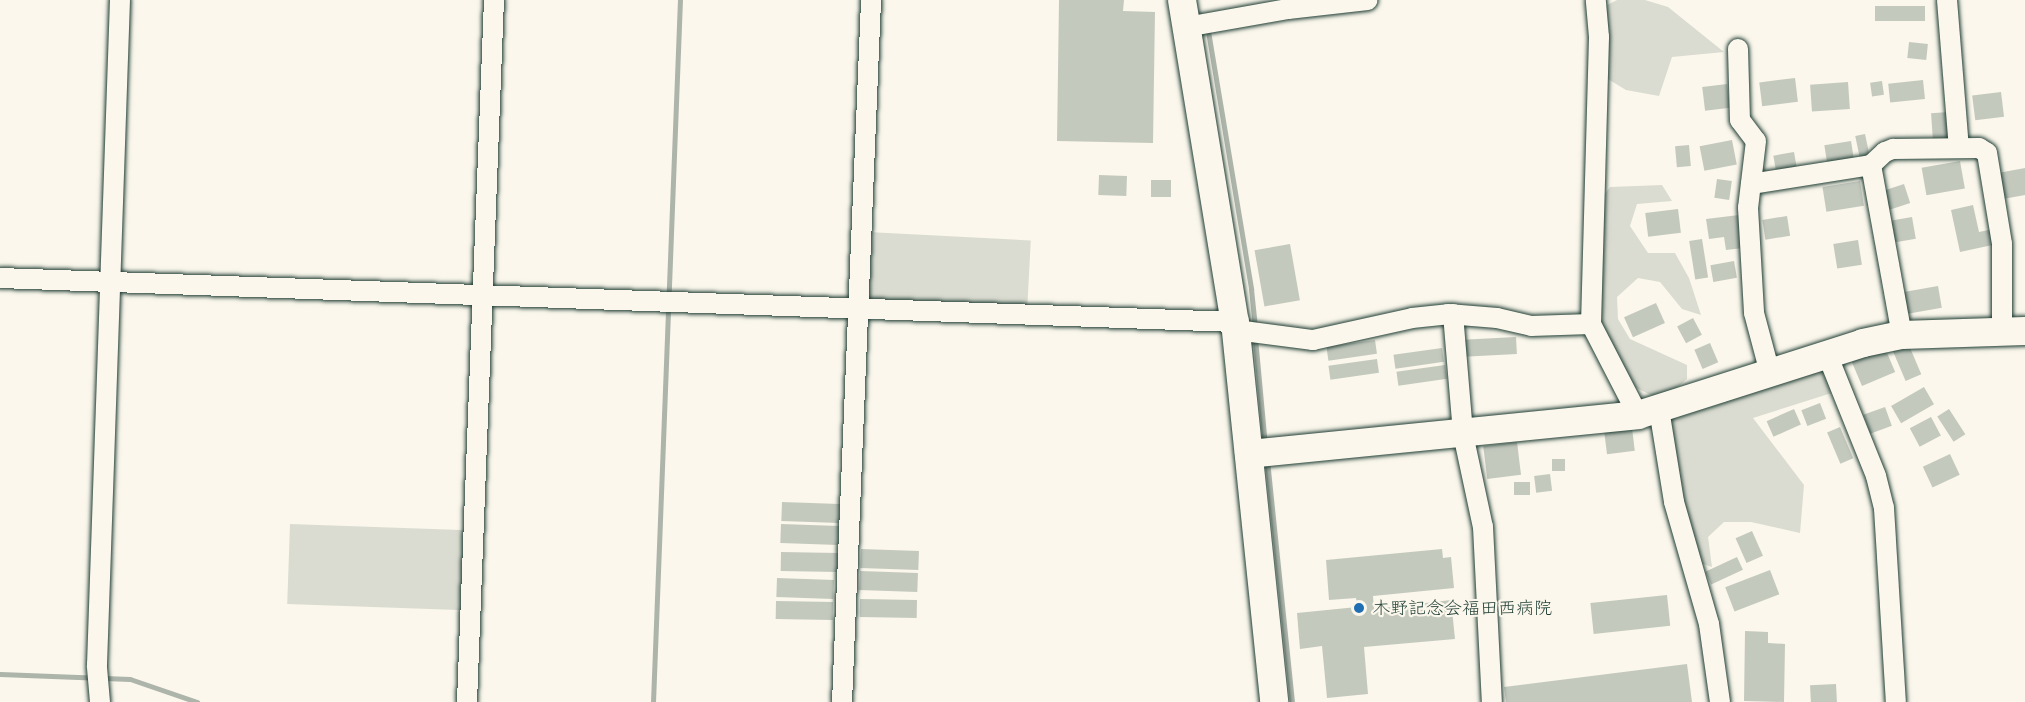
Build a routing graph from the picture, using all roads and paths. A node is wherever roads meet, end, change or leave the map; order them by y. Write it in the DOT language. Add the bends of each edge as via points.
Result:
graph roads {
  1 [pos="120,0"];
  2 [pos="494,0"];
  3 [pos="871,0"];
  4 [pos="1367,0"];
  5 [pos="1596,0"];
  6 [pos="1947,0"];
  7 [pos="1184,13"];
  8 [pos="1738,49"];
  9 [pos="1959,148"];
  10 [pos="1871,165"];
  11 [pos="1751,184"];
  12 [pos="0,278"];
  13 [pos="111,283"];
  14 [pos="483,297"];
  15 [pos="858,309"];
  16 [pos="1454,314"];
  17 [pos="1591,324"];
  18 [pos="1235,326"];
  19 [pos="2013,331"];
  20 [pos="1902,334"];
  21 [pos="1827,354"];
  22 [pos="1770,373"];
  23 [pos="1649,412"];
  24 [pos="1462,434"];
  25 [pos="1249,454"];
  26 [pos="100,702"];
  27 [pos="468,702"];
  28 [pos="842,702"];
  29 [pos="1274,702"];
  30 [pos="1492,702"];
  31 [pos="1720,702"];
  32 [pos="1896,702"];
  1 -- 13 [label="street"];
  2 -- 14 [label="street"];
  3 -- 15 [label="street"];
  4 -- 7 [label="street" via="1288,9"];
  5 -- 17 [label="street" via="1599,37"];
  6 -- 9 [label="street"];
  7 -- 18 [label="street"];
  8 -- 11 [label="street" via="1740,120 1756,141"];
  9 -- 10 [label="street" via="1893,149"];
  9 -- 19 [label="street" via="1979,148 1987,153"];
  10 -- 11 [label="street"];
  10 -- 20 [label="street"];
  11 -- 22 [label="street" via="1748,208 1754,313"];
  12 -- 13 [label="street"];
  13 -- 14 [label="street"];
  13 -- 26 [label="street" via="98,653"];
  14 -- 15 [label="street"];
  14 -- 27 [label="street"];
  15 -- 18 [label="street"];
  15 -- 28 [label="street"];
  16 -- 17 [label="street" via="1531,326"];
  16 -- 18 [label="street" via="1412,318 1313,340"];
  16 -- 24 [label="street"];
  17 -- 23 [label="street"];
  18 -- 25 [label="street"];
  19 -- 20 [label="street"];
  20 -- 21 [label="street"];
  21 -- 22 [label="street"];
  21 -- 32 [label="street" via="1876,476 1884,508"];
  22 -- 23 [label="street"];
  23 -- 24 [label="street"];
  23 -- 31 [label="street" via="1709,624"];
  24 -- 25 [label="street"];
  24 -- 30 [label="street" via="1483,527"];
  25 -- 29 [label="street"];
}
